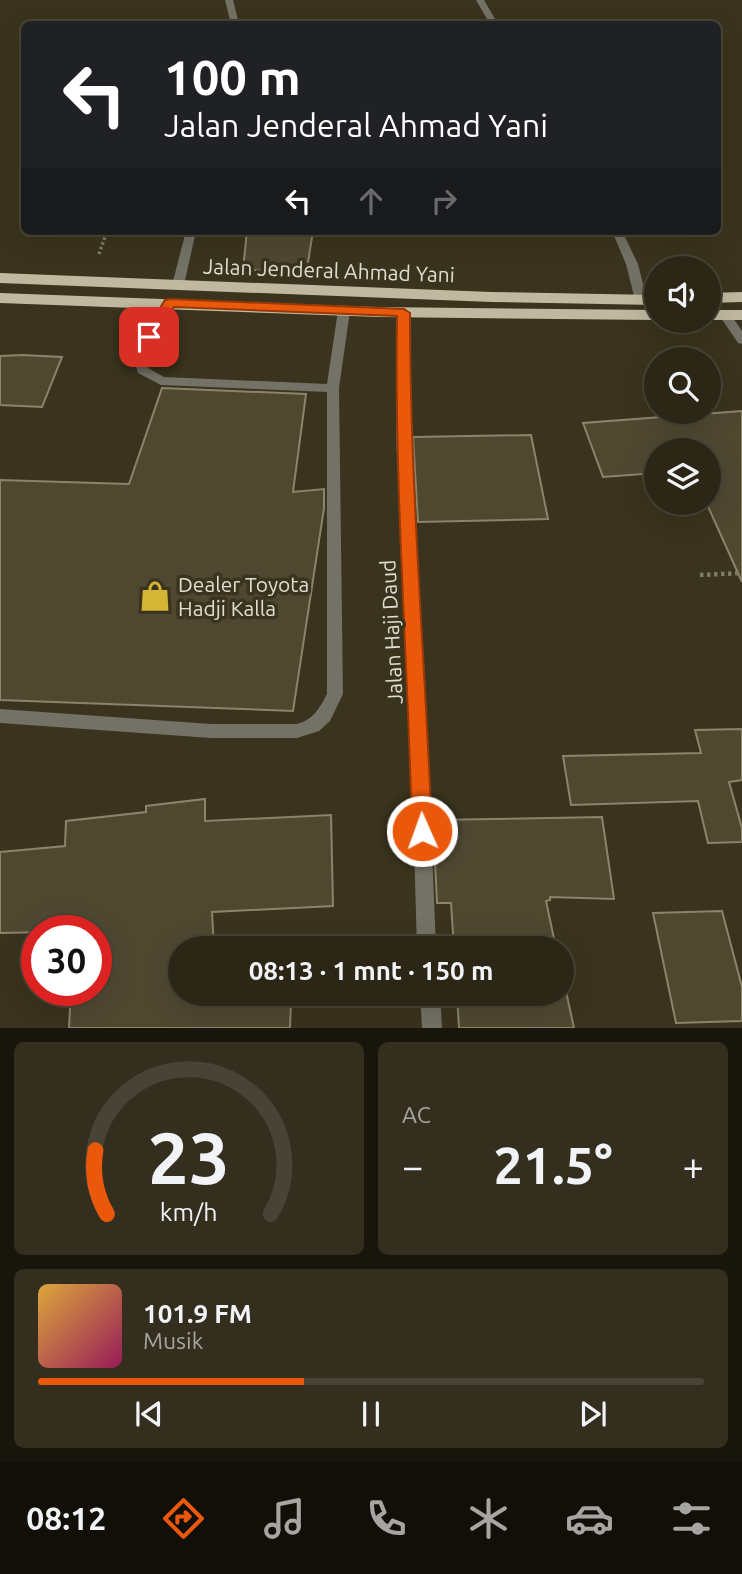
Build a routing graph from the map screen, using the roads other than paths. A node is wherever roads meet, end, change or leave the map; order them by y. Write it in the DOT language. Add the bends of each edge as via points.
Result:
graph roads {
  1 [pos="229,0"];
  2 [pos="480,0"];
  3 [pos="234,21"];
  4 [pos="492,21"];
  5 [pos="190,235"];
  6 [pos="619,235"];
  7 [pos="0,278"];
  8 [pos="178,285"];
  9 [pos="644,289"];
  10 [pos="301,291"];
  11 [pos="742,297"];
  12 [pos="0,298"];
  13 [pos="721,298"];
  14 [pos="644,300"];
  15 [pos="170,303"];
  16 [pos="300,308"];
  17 [pos="344,311"];
  18 [pos="404,313"];
  19 [pos="644,315"];
  20 [pos="721,315"];
  21 [pos="742,315"];
  22 [pos="721,319"];
  23 [pos="742,340"];
  24 [pos="333,388"];
  25 [pos="0,716"];
  26 [pos="427,936"];
  27 [pos="431,1006"];
  28 [pos="432,1028"];
  1 -- 3 [label="street"];
  2 -- 4 [label="street"];
  5 -- 8 [label="street"];
  6 -- 9 [label="street"];
  7 -- 8 [label="highway, Jalan Jenderal Ahmad Yani"];
  8 -- 10 [label="highway, Jalan Jenderal Ahmad Yani"];
  10 -- 14 [label="highway, Jalan Jenderal Ahmad Yani"];
  10 -- 16 [label="highway"];
  11 -- 13 [label="highway"];
  12 -- 15 [label="highway, Jalan Jenderal Ahmad Yani"];
  15 -- 16 [label="highway, Jalan Jenderal Ahmad Yani"];
  15 -- 24 [label="street" via="138,355 142,370 161,380"];
  16 -- 17 [label="highway, Jalan Jenderal Ahmad Yani"];
  17 -- 18 [label="highway, Jalan Jenderal Ahmad Yani"];
  17 -- 24 [label="street"];
  18 -- 19 [label="highway, Jalan Jenderal Ahmad Yani"];
  18 -- 26 [label="street, Jalan Haji Daud" via="403,439"];
  20 -- 21 [label="highway"];
  22 -- 23 [label="street"];
  24 -- 25 [label="street" via="335,694 324,716 297,731"];
  27 -- 28 [label="street"];
}
